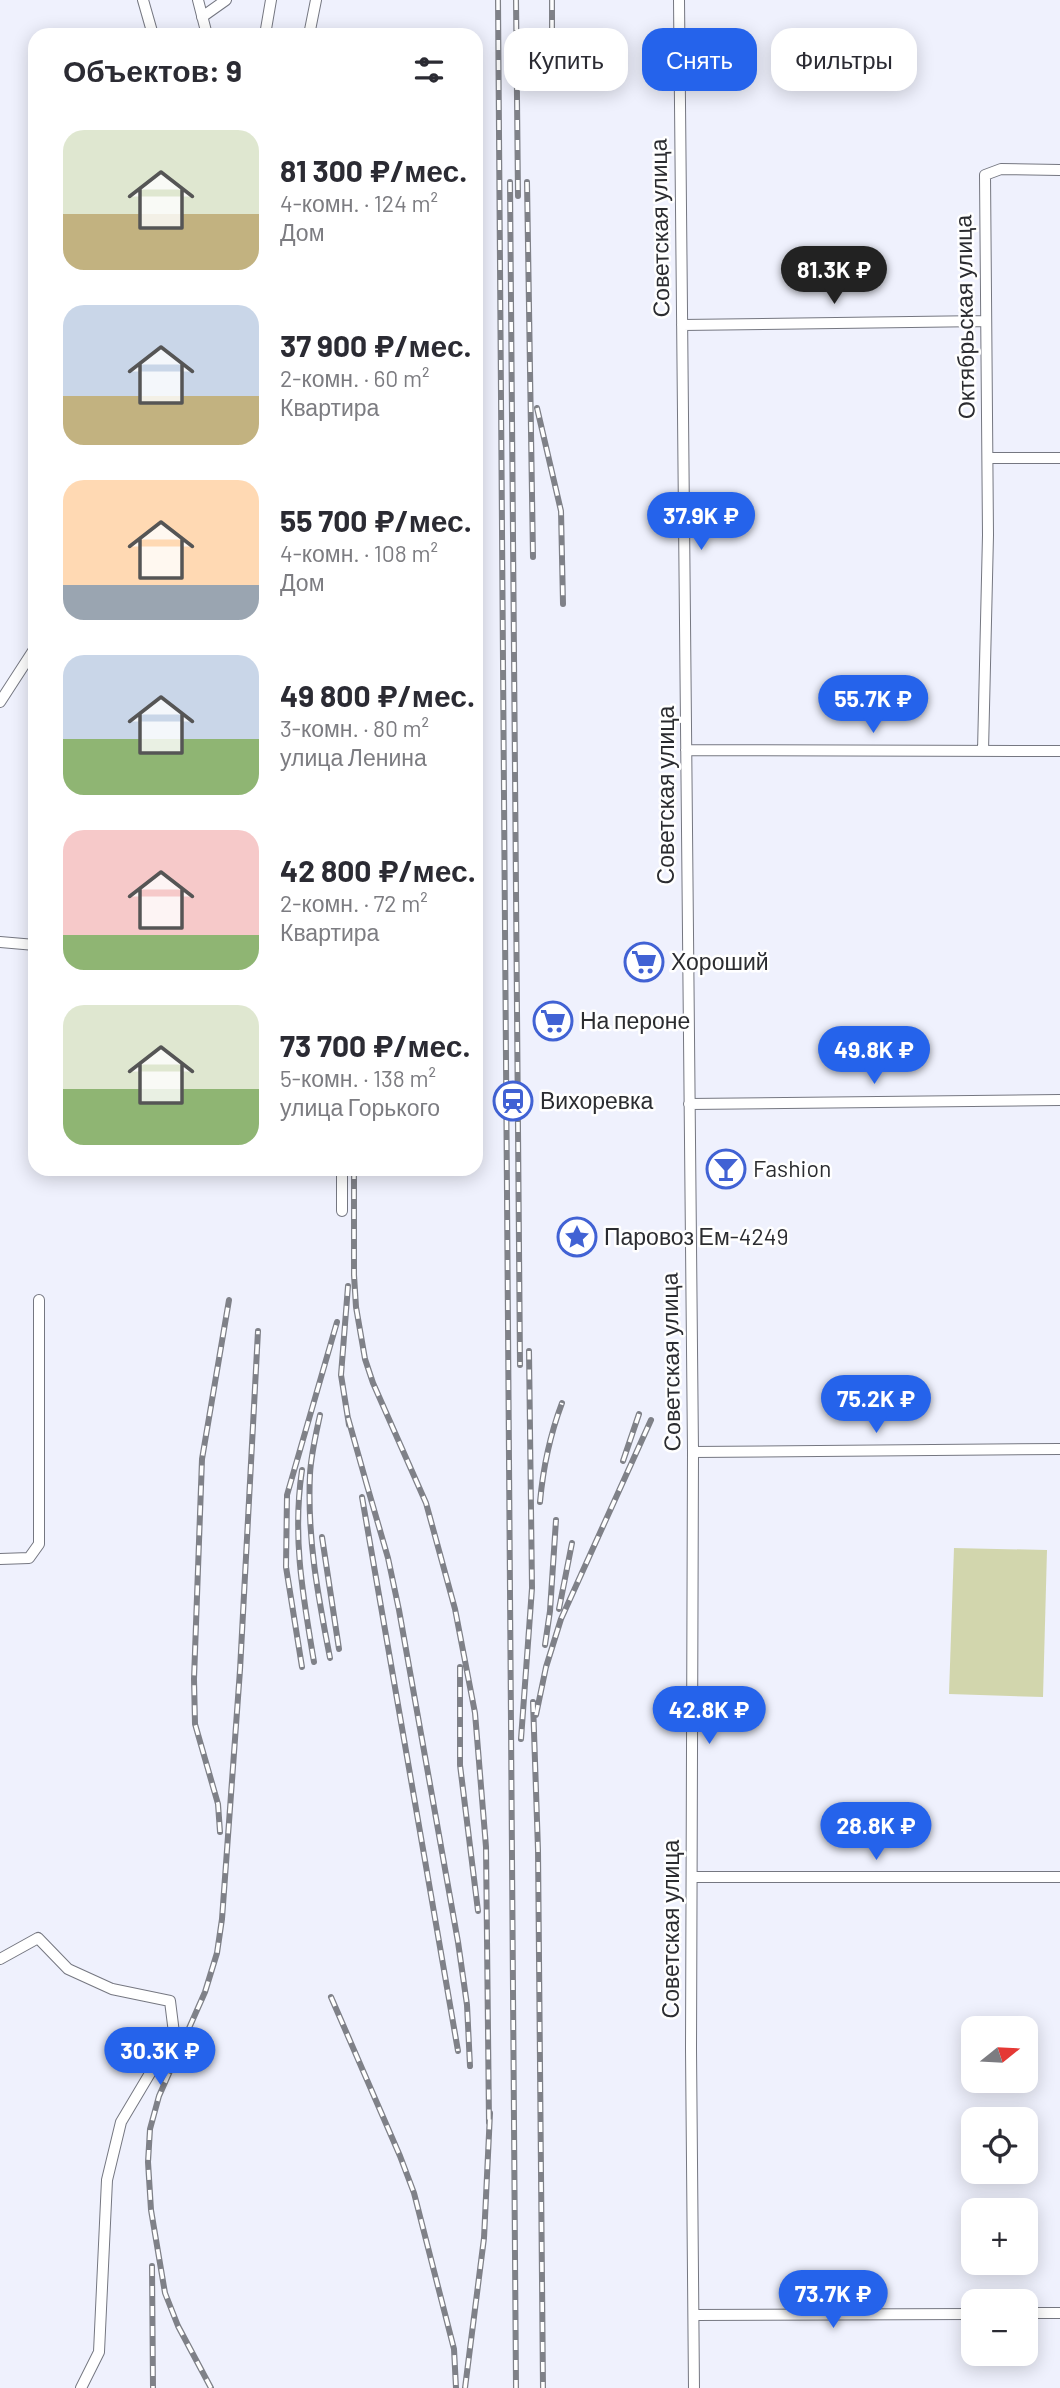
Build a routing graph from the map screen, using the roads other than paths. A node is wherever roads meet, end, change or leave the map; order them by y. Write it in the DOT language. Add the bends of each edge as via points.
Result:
graph roads {
  1 [pos="144,0"];
  2 [pos="198,0"];
  3 [pos="226,0"];
  4 [pos="271,0"];
  5 [pos="316,0"];
  6 [pos="679,0"];
  7 [pos="202,17"];
  8 [pos="151,28"];
  9 [pos="205,28"];
  10 [pos="266,28"];
  11 [pos="310,28"];
  12 [pos="1060,170"];
  13 [pos="985,321"];
  14 [pos="682,325"];
  15 [pos="988,458"];
  16 [pos="1060,458"];
  17 [pos="28,659"];
  18 [pos="0,702"];
  19 [pos="686,750"];
  20 [pos="982,751"];
  21 [pos="1060,751"];
  22 [pos="0,942"];
  23 [pos="28,944"];
  24 [pos="1060,1100"];
  25 [pos="689,1104"];
  26 [pos="342,1176"];
  27 [pos="342,1211"];
  28 [pos="39,1300"];
  29 [pos="1060,1449"];
  30 [pos="693,1452"];
  31 [pos="0,1559"];
  32 [pos="692,1877"];
  33 [pos="1060,1877"];
  34 [pos="0,1959"];
  35 [pos="1038,2313"];
  36 [pos="1060,2313"];
  37 [pos="961,2314"];
  38 [pos="694,2315"];
  39 [pos="81,2388"];
  40 [pos="694,2388"];
  1 -- 8 [label="street"];
  2 -- 7 [label="street"];
  3 -- 7 [label="street"];
  4 -- 10 [label="street"];
  5 -- 11 [label="street"];
  6 -- 14 [label="street, Советская улица"];
  7 -- 9 [label="street"];
  12 -- 13 [label="street, Октябрьская улица" via="1001,169 985,175"];
  13 -- 14 [label="street"];
  13 -- 15 [label="street, Октябрьская улица"];
  14 -- 19 [label="street, Советская улица"];
  15 -- 16 [label="street"];
  15 -- 20 [label="street, Октябрьская улица"];
  17 -- 18 [label="street"];
  19 -- 20 [label="street"];
  19 -- 25 [label="street, Советская улица"];
  20 -- 21 [label="street"];
  22 -- 23 [label="street"];
  24 -- 25 [label="street"];
  25 -- 30 [label="street, Советская улица"];
  26 -- 27 [label="street"];
  28 -- 31 [label="street" via="39,1544 29,1558"];
  29 -- 30 [label="street"];
  30 -- 32 [label="street, Советская улица"];
  32 -- 33 [label="street"];
  32 -- 38 [label="street, Советская улица"];
  34 -- 39 [label="street" via="38,1938 68,1969 112,1989 170,2001 174,2033 121,2122 107,2180 99,2352"];
  35 -- 36 [label="street"];
  37 -- 38 [label="street"];
  38 -- 40 [label="street, Советская улица"];
}
